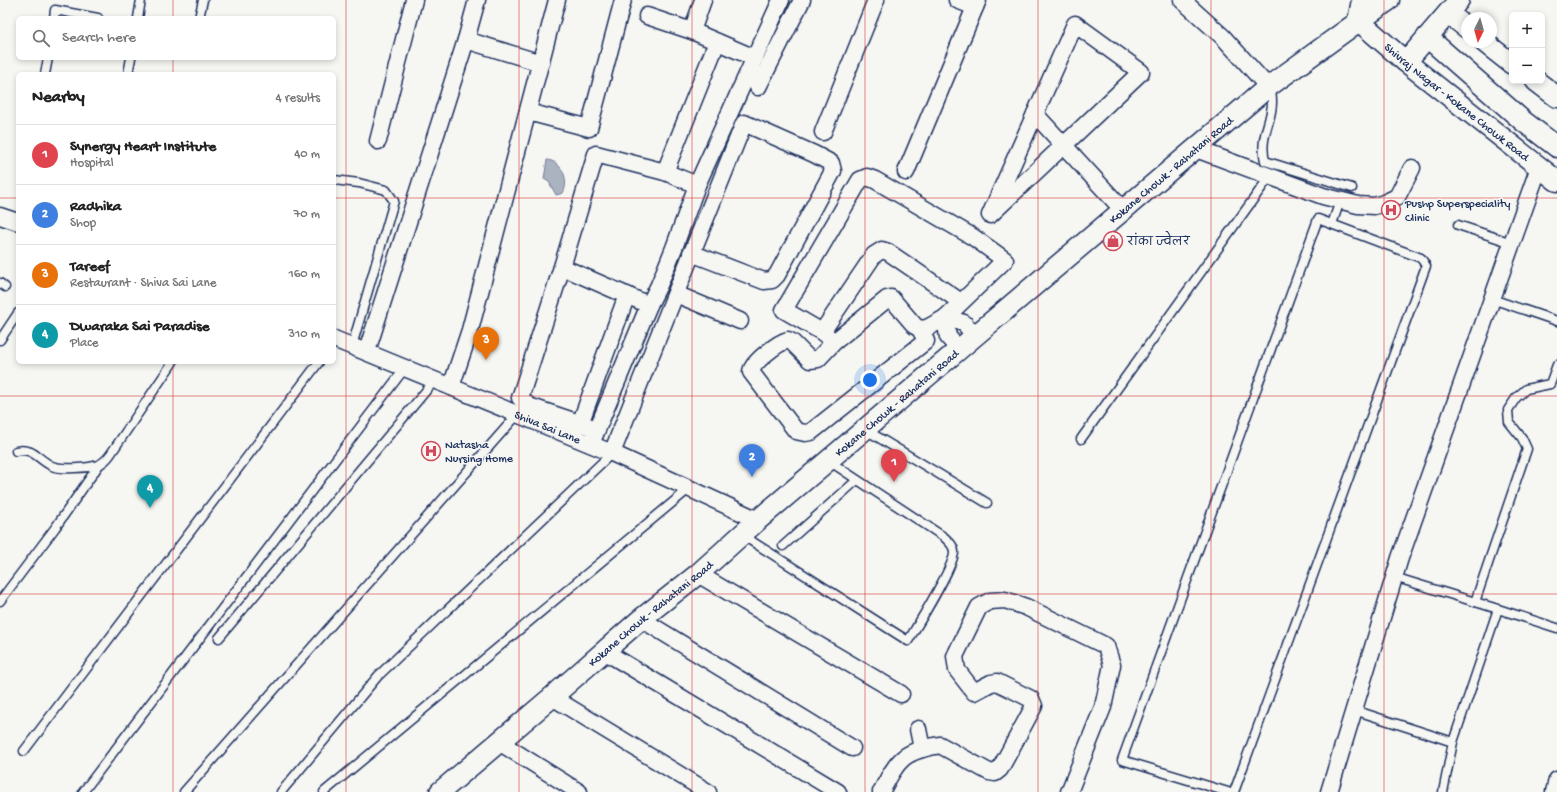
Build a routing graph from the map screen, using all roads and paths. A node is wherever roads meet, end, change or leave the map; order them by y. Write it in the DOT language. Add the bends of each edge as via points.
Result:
graph roads {
  1 [pos="141,0"];
  2 [pos="203,0"];
  3 [pos="414,0"];
  4 [pos="477,0"];
  5 [pos="558,0"];
  6 [pos="623,0"];
  7 [pos="703,0"];
  8 [pos="781,0"];
  9 [pos="802,0"];
  10 [pos="876,0"];
  11 [pos="957,0"];
  12 [pos="1182,0"];
  13 [pos="1374,0"];
  14 [pos="1389,0"];
  15 [pos="976,4"];
  16 [pos="1454,7"];
  17 [pos="1361,10"];
  18 [pos="54,16"];
  19 [pos="87,16"];
  20 [pos="138,16"];
  21 [pos="199,16"];
  22 [pos="647,16"];
  23 [pos="1461,18"];
  24 [pos="692,32"];
  25 [pos="1427,37"];
  26 [pos="466,40"];
  27 [pos="717,42"];
  28 [pos="1492,48"];
  29 [pos="755,58"];
  30 [pos="48,60"];
  31 [pos="131,60"];
  32 [pos="1406,62"];
  33 [pos="1509,62"];
  34 [pos="541,63"];
  35 [pos="46,72"];
  36 [pos="128,72"];
  37 [pos="1540,84"];
  38 [pos="1269,86"];
  39 [pos="758,87"];
  40 [pos="1557,97"];
  41 [pos="528,112"];
  42 [pos="1035,114"];
  43 [pos="823,132"];
  44 [pos="378,141"];
  45 [pos="1063,145"];
  46 [pos="1557,147"];
  47 [pos="1196,149"];
  48 [pos="1539,167"];
  49 [pos="1412,168"];
  50 [pos="665,172"];
  51 [pos="906,172"];
  52 [pos="1270,176"];
  53 [pos="336,180"];
  54 [pos="1557,181"];
  55 [pos="697,185"];
  56 [pos="1352,188"];
  57 [pos="1340,201"];
  58 [pos="1123,210"];
  59 [pos="0,216"];
  60 [pos="16,221"];
  61 [pos="1332,224"];
  62 [pos="1458,225"];
  63 [pos="1512,243"];
  64 [pos="690,254"];
  65 [pos="562,267"];
  66 [pos="676,294"];
  67 [pos="627,295"];
  68 [pos="1492,299"];
  69 [pos="962,302"];
  70 [pos="649,305"];
  71 [pos="16,316"];
  72 [pos="945,318"];
  73 [pos="740,321"];
  74 [pos="1557,321"];
  75 [pos="920,329"];
  76 [pos="976,336"];
  77 [pos="828,337"];
  78 [pos="0,340"];
  79 [pos="336,340"];
  80 [pos="360,349"];
  81 [pos="959,349"];
  82 [pos="172,364"];
  83 [pos="317,364"];
  84 [pos="1557,365"];
  85 [pos="405,368"];
  86 [pos="435,380"];
  87 [pos="451,387"];
  88 [pos="518,414"];
  89 [pos="580,424"];
  90 [pos="597,429"];
  91 [pos="865,430"];
  92 [pos="1081,439"];
  93 [pos="591,444"];
  94 [pos="16,452"];
  95 [pos="612,453"];
  96 [pos="828,460"];
  97 [pos="99,464"];
  98 [pos="857,480"];
  99 [pos="690,488"];
  100 [pos="987,503"];
  101 [pos="758,520"];
  102 [pos="741,535"];
  103 [pos="783,546"];
  104 [pos="698,574"];
  105 [pos="1394,577"];
  106 [pos="0,601"];
  107 [pos="1475,602"];
  108 [pos="1498,609"];
  109 [pos="641,619"];
  110 [pos="1557,628"];
  111 [pos="219,638"];
  112 [pos="604,652"];
  113 [pos="901,694"];
  114 [pos="552,696"];
  115 [pos="1354,710"];
  116 [pos="918,729"];
  117 [pos="499,742"];
  118 [pos="1454,742"];
  119 [pos="852,748"];
  120 [pos="922,749"];
  121 [pos="24,750"];
  122 [pos="1557,780"];
  123 [pos="83,792"];
  124 [pos="184,792"];
  125 [pos="281,792"];
  126 [pos="324,792"];
  127 [pos="440,792"];
  128 [pos="579,792"];
  129 [pos="708,792"];
  130 [pos="838,792"];
  131 [pos="881,792"];
  132 [pos="1069,792"];
  133 [pos="1228,792"];
  134 [pos="1234,792"];
  135 [pos="1329,792"];
  136 [pos="1443,792"];
  137 [pos="1554,792"];
  1 -- 20 [label="lane"];
  2 -- 21 [label="lane"];
  3 -- 44 [label="street"];
  4 -- 26 [label="street"];
  5 -- 34 [label="street"];
  6 -- 41 [label="street" via="589,128"];
  7 -- 24 [label="street"];
  8 -- 29 [label="street"];
  9 -- 39 [label="street"];
  10 -- 43 [label="street"];
  11 -- 15 [label="street"];
  12 -- 38 [label="street" via="1223,37"];
  13 -- 17 [label="street"];
  14 -- 17 [label="street, Kokane Chowk - Rahatani Road"];
  15 -- 51 [label="street"];
  16 -- 23 [label="street"];
  16 -- 25 [label="street"];
  17 -- 32 [label="street, Shivraj Nagar - Kokane Chowk Road"];
  17 -- 38 [label="street, Kokane Chowk - Rahatani Road"];
  18 -- 19 [label="lane" via="55,10"];
  22 -- 24 [label="street"];
  24 -- 27 [label="street"];
  25 -- 32 [label="street"];
  25 -- 46 [label="street" via="1523,121"];
  26 -- 34 [label="street"];
  26 -- 80 [label="street"];
  27 -- 29 [label="street"];
  27 -- 50 [label="street"];
  28 -- 33 [label="street"];
  29 -- 55 [label="street"];
  30 -- 35 [label="lane"];
  31 -- 36 [label="lane"];
  32 -- 48 [label="street, Shivraj Nagar - Kokane Chowk Road"];
  34 -- 41 [label="street"];
  37 -- 40 [label="street"];
  38 -- 47 [label="street, Kokane Chowk - Rahatani Road"];
  38 -- 56 [label="lane" via="1272,103 1264,137 1265,161"];
  41 -- 87 [label="street" via="470,330"];
  42 -- 45 [label="street"];
  42 -- 45 [label="street" via="990,215"];
  42 -- 45 [label="street" via="1075,24 1141,72"];
  45 -- 58 [label="street"];
  47 -- 52 [label="street"];
  47 -- 58 [label="street, Kokane Chowk - Rahatani Road"];
  48 -- 54 [label="street, Shivraj Nagar - Kokane Chowk Road"];
  48 -- 63 [label="street"];
  49 -- 57 [label="street" via="1397,197 1384,203 1374,206"];
  50 -- 55 [label="street"];
  50 -- 65 [label="street" via="596,154"];
  52 -- 57 [label="street"];
  52 -- 92 [label="lane"];
  53 -- 80 [label="lane" via="386,190 394,201"];
  55 -- 70 [label="street" via="674,248"];
  57 -- 61 [label="lane"];
  58 -- 76 [label="street, Kokane Chowk - Rahatani Road"];
  59 -- 60 [label="street"];
  61 -- 133 [label="lane" via="1318,219 1122,760"];
  61 -- 134 [label="lane" via="1421,258 1426,266"];
  62 -- 63 [label="lane"];
  63 -- 68 [label="street"];
  64 -- 64 [label="street" via="744,123 831,163 833,171 772,280 764,281"];
  64 -- 66 [label="street"];
  65 -- 67 [label="street"];
  65 -- 89 [label="street" via="520,398 529,406"];
  66 -- 73 [label="street"];
  66 -- 95 [label="street"];
  67 -- 70 [label="street"];
  67 -- 89 [label="street"];
  68 -- 74 [label="lane"];
  68 -- 105 [label="street"];
  69 -- 72 [label="street"];
  69 -- 77 [label="street" via="882,250 874,256"];
  69 -- 77 [label="street" via="1004,260 973,237 867,177 860,180 784,310"];
  70 -- 90 [label="street"];
  71 -- 78 [label="lane"];
  72 -- 75 [label="street"];
  72 -- 76 [label="street" via="964,323"];
  72 -- 81 [label="street" via="948,337"];
  75 -- 77 [label="street" via="891,298"];
  75 -- 77 [label="street" via="926,341 811,432 800,433 788,422 753,376 751,369 781,342 788,340 810,360 818,358"];
  76 -- 81 [label="street, Kokane Chowk - Rahatani Road"];
  79 -- 80 [label="street, Shiva Sai Lane"];
  80 -- 85 [label="street, Shiva Sai Lane"];
  81 -- 91 [label="street, Kokane Chowk - Rahatani Road"];
  82 -- 97 [label="lane" via="110,455"];
  83 -- 121 [label="lane"];
  84 -- 107 [label="lane" via="1550,384 1526,389 1508,410 1509,422 1527,448"];
  85 -- 86 [label="street, Shiva Sai Lane"];
  85 -- 123 [label="lane"];
  86 -- 87 [label="street, Shiva Sai Lane"];
  86 -- 111 [label="lane"];
  87 -- 88 [label="street, Shiva Sai Lane"];
  88 -- 93 [label="street, Shiva Sai Lane"];
  88 -- 124 [label="lane"];
  89 -- 90 [label="street"];
  90 -- 93 [label="street"];
  91 -- 96 [label="street, Kokane Chowk - Rahatani Road"];
  91 -- 100 [label="lane"];
  93 -- 95 [label="street, Shiva Sai Lane"];
  94 -- 97 [label="lane" via="29,451 51,466 59,468"];
  95 -- 99 [label="street, Shiva Sai Lane"];
  95 -- 125 [label="lane" via="378,676"];
  96 -- 98 [label="lane"];
  96 -- 101 [label="street, Kokane Chowk - Rahatani Road"];
  97 -- 106 [label="lane"];
  98 -- 102 [label="lane" via="944,537 953,546 954,553 948,570 908,641"];
  98 -- 103 [label="lane"];
  99 -- 101 [label="street, Shiva Sai Lane"];
  99 -- 126 [label="lane"];
  101 -- 102 [label="street, Kokane Chowk - Rahatani Road"];
  102 -- 104 [label="street, Kokane Chowk - Rahatani Road"];
  104 -- 109 [label="street, Kokane Chowk - Rahatani Road"];
  104 -- 113 [label="street"];
  105 -- 107 [label="lane"];
  105 -- 115 [label="street"];
  107 -- 108 [label="lane"];
  108 -- 110 [label="lane"];
  108 -- 118 [label="lane"];
  109 -- 112 [label="street, Kokane Chowk - Rahatani Road"];
  109 -- 119 [label="street"];
  112 -- 114 [label="street, Kokane Chowk - Rahatani Road"];
  112 -- 130 [label="street"];
  114 -- 117 [label="street, Kokane Chowk - Rahatani Road"];
  114 -- 129 [label="street"];
  115 -- 118 [label="lane"];
  115 -- 135 [label="street"];
  116 -- 120 [label="street"];
  117 -- 127 [label="street, Kokane Chowk - Rahatani Road"];
  117 -- 128 [label="street"];
  118 -- 136 [label="lane"];
  120 -- 131 [label="street" via="904,757 896,765"];
  120 -- 132 [label="street" via="940,745 989,772 995,773 1000,769 1034,706 1030,699 997,682 974,692 957,670 955,656 979,607 990,601 1005,600 1026,607 1106,646 1112,665 1104,707"];
  122 -- 137 [label="street"];
}
